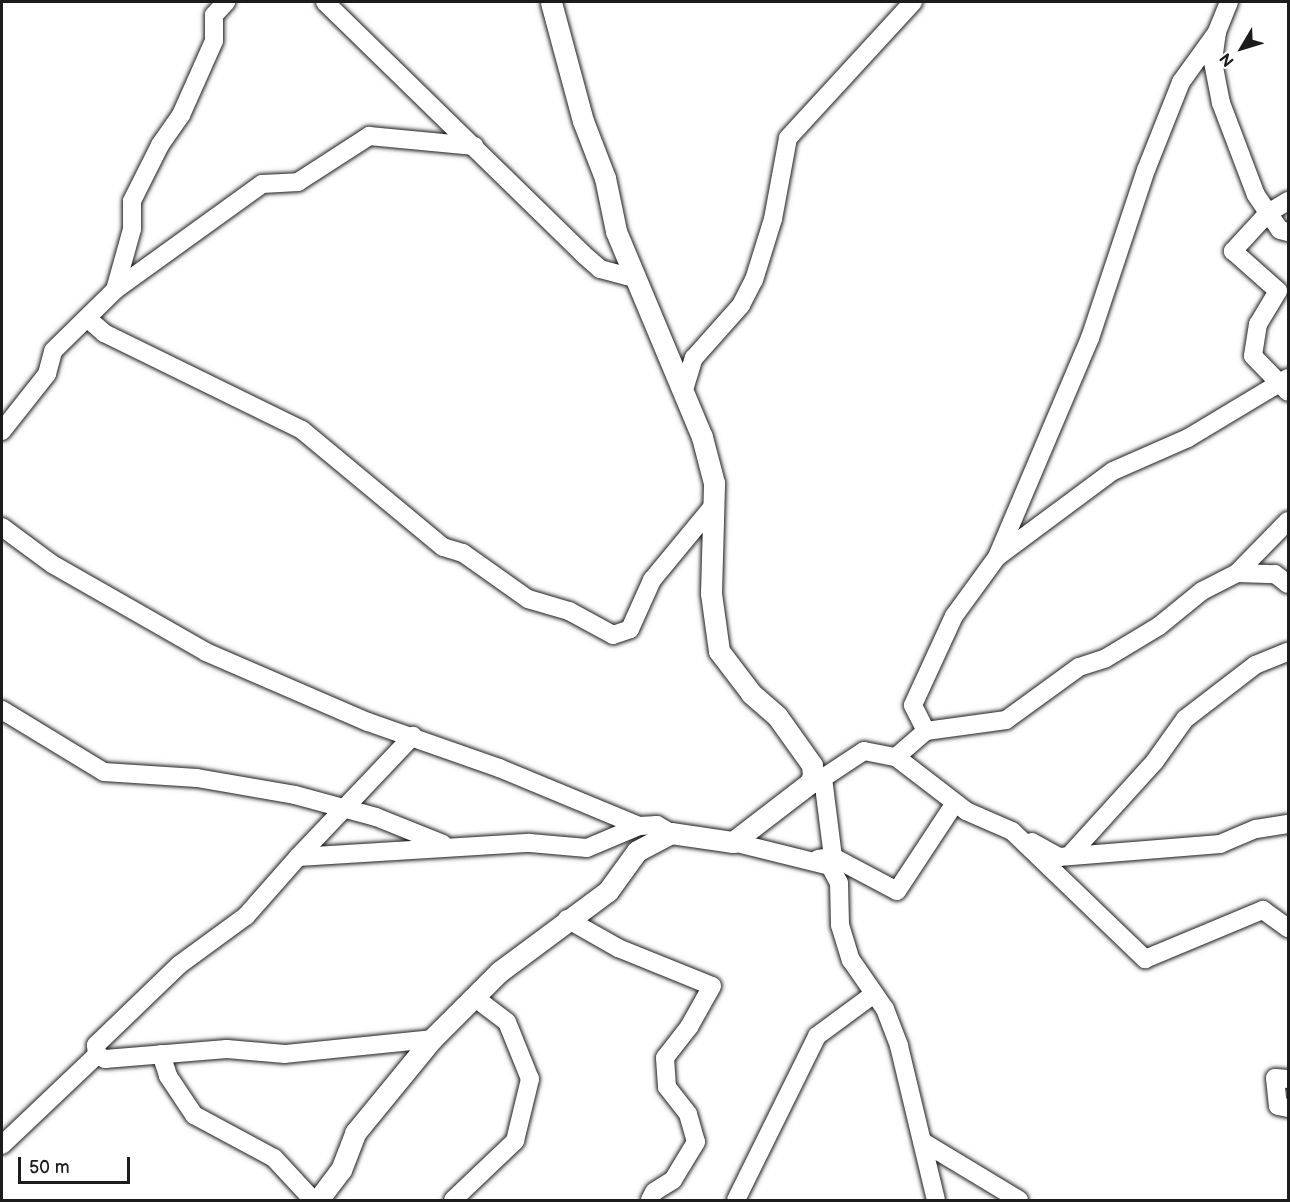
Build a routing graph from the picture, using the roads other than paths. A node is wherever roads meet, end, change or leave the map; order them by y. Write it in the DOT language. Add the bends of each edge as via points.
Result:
graph roads {
  1 [pos="226,2"];
  2 [pos="325,2"];
  3 [pos="551,2"];
  4 [pos="913,2"];
  5 [pos="1229,2"];
  6 [pos="1217,32"];
  7 [pos="474,146"];
  8 [pos="1288,201"];
  9 [pos="1268,213"];
  10 [pos="1288,232"];
  11 [pos="637,279"];
  12 [pos="115,290"];
  13 [pos="87,318"];
  14 [pos="1284,384"];
  15 [pos="683,393"];
  16 [pos="2,431"];
  17 [pos="714,505"];
  18 [pos="1288,521"];
  19 [pos="2,527"];
  20 [pos="997,557"];
  21 [pos="1238,573"];
  22 [pos="1288,585"];
  23 [pos="1288,651"];
  24 [pos="2,710"];
  25 [pos="926,731"];
  26 [pos="413,736"];
  27 [pos="896,757"];
  28 [pos="818,776"];
  29 [pos="956,803"];
  30 [pos="341,807"];
  31 [pos="1288,824"];
  32 [pos="639,826"];
  33 [pos="1012,831"];
  34 [pos="671,833"];
  35 [pos="733,842"];
  36 [pos="447,845"];
  37 [pos="1069,856"];
  38 [pos="298,857"];
  39 [pos="833,857"];
  40 [pos="813,859"];
  41 [pos="567,918"];
  42 [pos="1288,928"];
  43 [pos="874,994"];
  44 [pos="474,997"];
  45 [pos="432,1039"];
  46 [pos="160,1054"];
  47 [pos="97,1055"];
  48 [pos="1288,1079"];
  49 [pos="1288,1108"];
  50 [pos="923,1142"];
  51 [pos="2,1145"];
  52 [pos="932,1196"];
  53 [pos="657,1198"];
  54 [pos="313,1200"];
  55 [pos="318,1200"];
  56 [pos="453,1200"];
  57 [pos="736,1200"];
  58 [pos="1019,1200"];
  1 -- 12 [label="street" via="214,15 214,41 181,115 160,145 132,201 132,229"];
  2 -- 7 [label="street"];
  3 -- 11 [label="street" via="583,121 605,178 616,231"];
  4 -- 15 [label="street" via="788,138 773,219 754,280 741,305 694,358"];
  5 -- 6 [label="street"];
  6 -- 9 [label="street" via="1213,62 1221,103 1256,195"];
  6 -- 20 [label="street" via="1181,82 1146,170 1090,338"];
  7 -- 11 [label="street" via="600,269"];
  7 -- 12 [label="street" via="369,136 298,182 262,184"];
  8 -- 9 [label="street"];
  9 -- 10 [label="street" via="1280,230"];
  9 -- 14 [label="street" via="1233,251 1278,291 1258,324 1253,356"];
  11 -- 15 [label="street"];
  12 -- 13 [label="street"];
  13 -- 16 [label="street" via="53,351 47,374"];
  13 -- 17 [label="street" via="104,333 302,430 443,547 463,553 528,599 569,611 613,636 630,629 652,579"];
  14 -- 20 [label="street" via="1188,438 1113,471"];
  15 -- 17 [label="street" via="702,437 714,483"];
  17 -- 28 [label="street" via="711,592 719,651 751,693 777,716"];
  18 -- 21 [label="street"];
  19 -- 26 [label="street" via="52,564 206,652 368,722"];
  20 -- 25 [label="street" via="954,616 913,705"];
  21 -- 22 [label="street" via="1275,574"];
  21 -- 25 [label="street" via="1202,591 1159,626 1106,658 1078,667 1006,720"];
  23 -- 37 [label="street" via="1256,664 1185,718 1155,761"];
  24 -- 30 [label="street" via="104,772 197,778"];
  25 -- 27 [label="street"];
  26 -- 30 [label="street"];
  26 -- 32 [label="street"];
  27 -- 28 [label="street" via="864,751"];
  27 -- 29 [label="street"];
  28 -- 35 [label="street"];
  28 -- 39 [label="street"];
  29 -- 33 [label="street"];
  29 -- 39 [label="street" via="897,891"];
  30 -- 36 [label="street"];
  30 -- 38 [label="street"];
  31 -- 37 [label="street" via="1256,829 1220,844"];
  32 -- 34 [label="street" via="657,825"];
  32 -- 36 [label="street" via="587,848 530,843"];
  33 -- 37 [label="street" via="1059,857"];
  33 -- 42 [label="street" via="1145,959 1263,910"];
  34 -- 35 [label="street"];
  34 -- 41 [label="street" via="637,851 608,891"];
  35 -- 40 [label="street"];
  36 -- 38 [label="street"];
  38 -- 47 [label="street" via="246,916 179,965 96,1046"];
  39 -- 40 [label="street"];
  40 -- 43 [label="street" via="830,866 839,883 840,925 851,960"];
  41 -- 44 [label="street"];
  41 -- 53 [label="street" via="618,948 712,986 689,1027 665,1058 667,1087 688,1114 696,1142"];
  43 -- 50 [label="street" via="885,1009 899,1046"];
  43 -- 57 [label="street" via="817,1036"];
  44 -- 45 [label="street"];
  44 -- 56 [label="street" via="507,1022 530,1079 515,1141"];
  45 -- 46 [label="street" via="340,1052 285,1054 227,1049"];
  45 -- 55 [label="street" via="355,1133 341,1170"];
  46 -- 47 [label="street" via="105,1059"];
  46 -- 54 [label="street" via="168,1076 194,1115 274,1158"];
  47 -- 51 [label="street"];
  48 -- 49 [label="street" via="1275,1078 1278,1106"];
  50 -- 52 [label="street"];
  50 -- 58 [label="street"];
}
